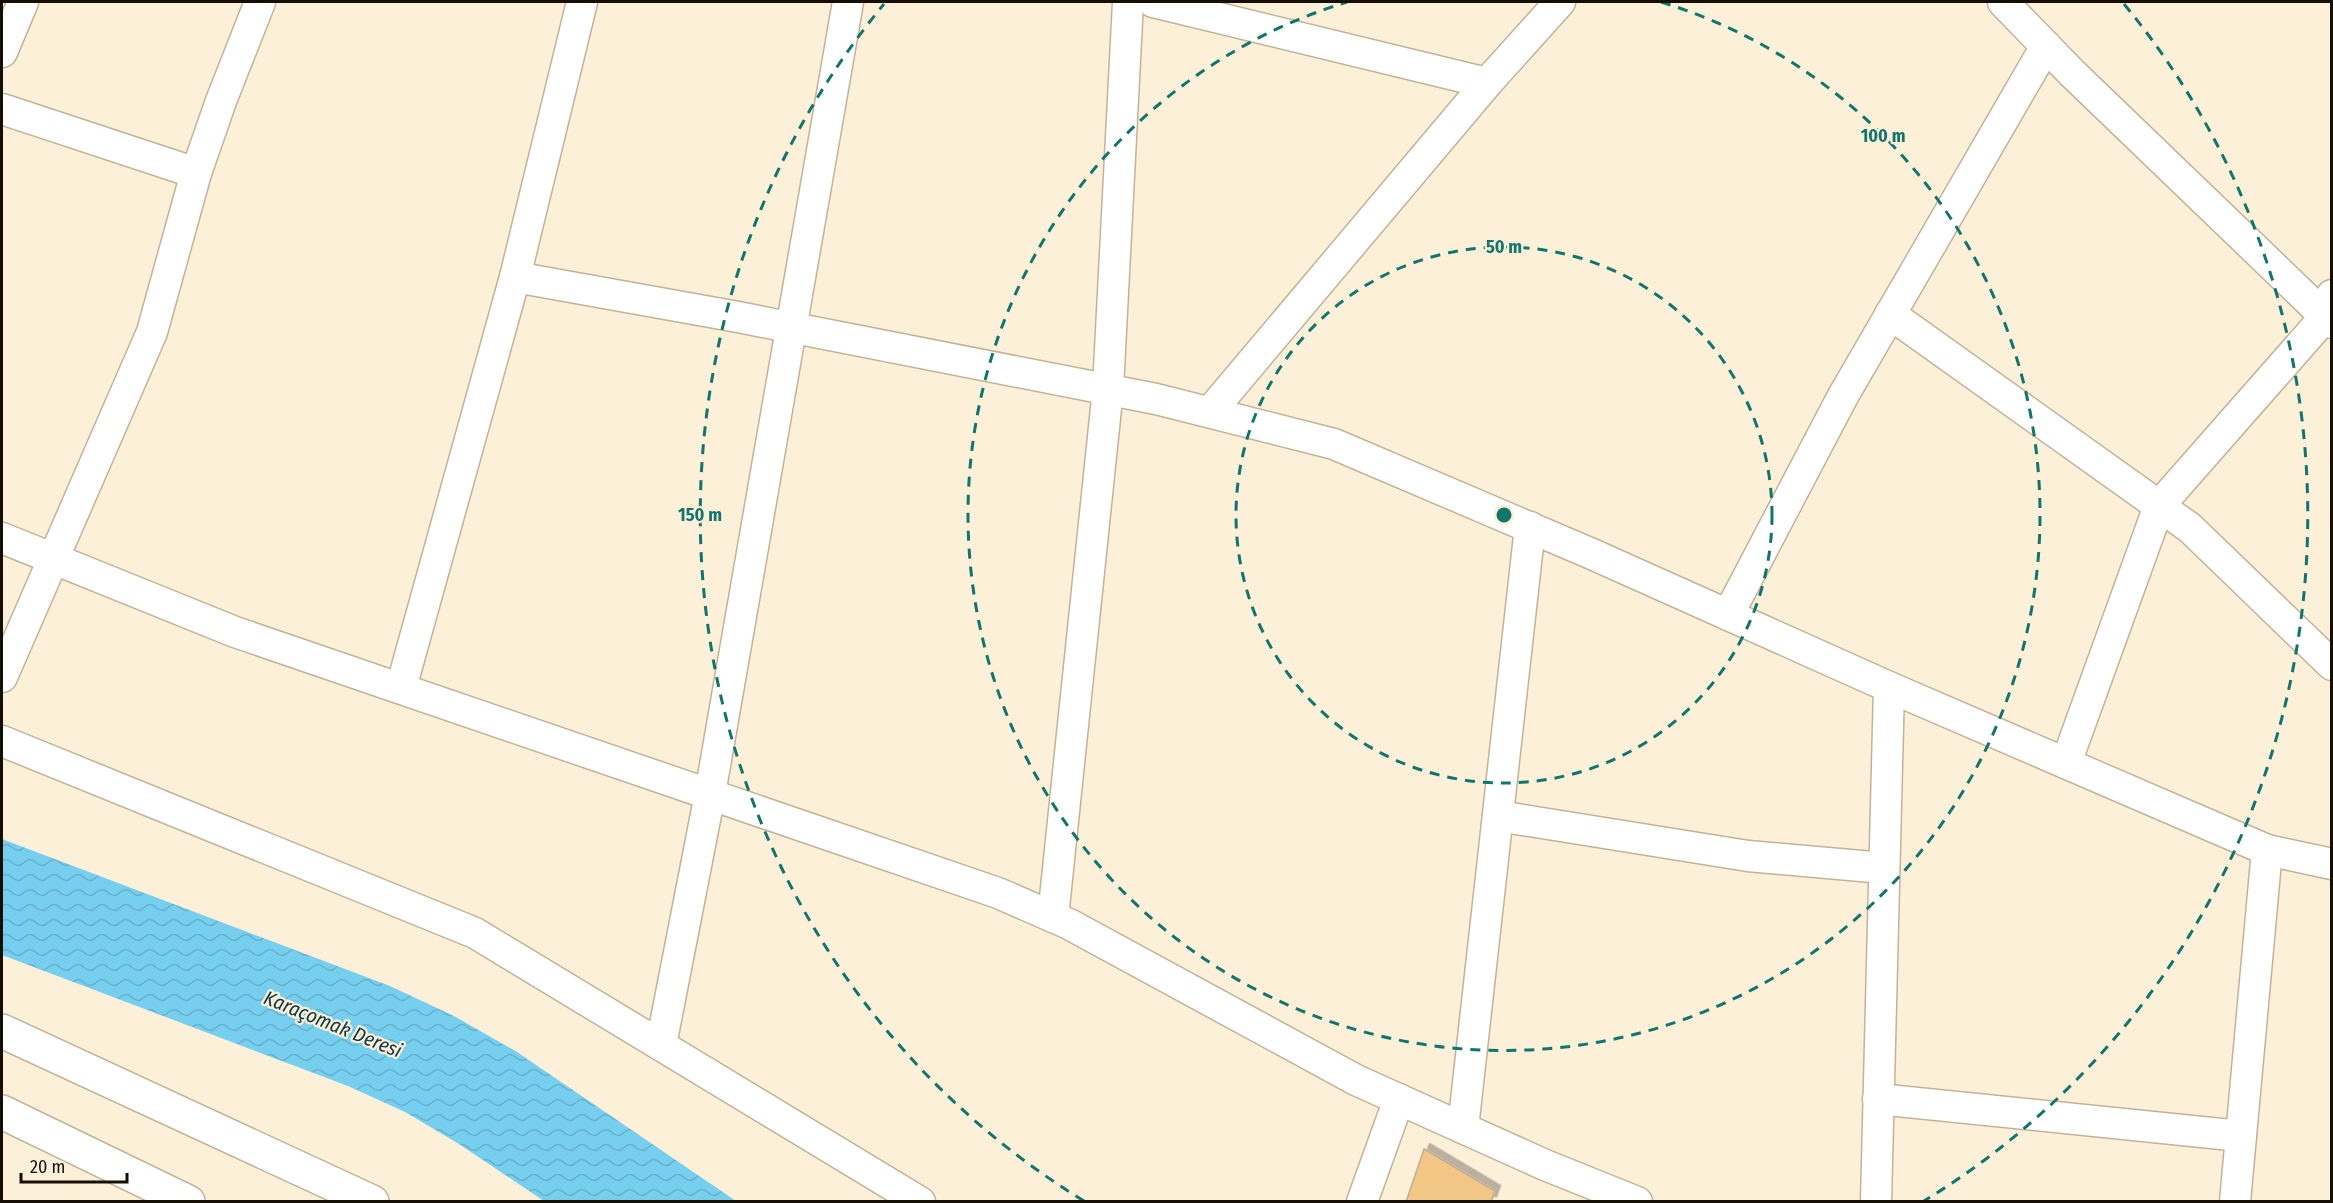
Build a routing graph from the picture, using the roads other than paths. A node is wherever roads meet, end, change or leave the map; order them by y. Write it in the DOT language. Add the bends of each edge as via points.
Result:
graph roads {
  1 [pos="22,2"];
  2 [pos="260,2"];
  3 [pos="582,2"];
  4 [pos="848,2"];
  5 [pos="1128,2"];
  6 [pos="1153,2"];
  7 [pos="1560,2"];
  8 [pos="2003,2"];
  9 [pos="2046,46"];
  10 [pos="2,52"];
  11 [pos="1487,83"];
  12 [pos="2,109"];
  13 [pos="196,173"];
  14 [pos="514,277"];
  15 [pos="2329,311"];
  16 [pos="1890,315"];
  17 [pos="791,327"];
  18 [pos="1108,389"];
  19 [pos="1210,412"];
  20 [pos="2159,506"];
  21 [pos="1530,527"];
  22 [pos="2,538"];
  23 [pos="53,559"];
  24 [pos="1728,615"];
  25 [pos="2331,665"];
  26 [pos="2,677"];
  27 [pos="1889,687"];
  28 [pos="401,688"];
  29 [pos="2,741"];
  30 [pos="2066,763"];
  31 [pos="710,794"];
  32 [pos="1498,816"];
  33 [pos="2267,850"];
  34 [pos="2331,864"];
  35 [pos="1884,868"];
  36 [pos="1053,917"];
  37 [pos="2,1031"];
  38 [pos="661,1045"];
  39 [pos="1400,1099"];
  40 [pos="1878,1099"];
  41 [pos="2,1112"];
  42 [pos="1463,1128"];
  43 [pos="2241,1136"];
  44 [pos="188,1202"];
  45 [pos="372,1202"];
  46 [pos="920,1202"];
  47 [pos="1362,1202"];
  48 [pos="1637,1202"];
  49 [pos="1876,1202"];
  50 [pos="2235,1202"];
  1 -- 10 [label="street"];
  2 -- 13 [label="street"];
  3 -- 14 [label="street"];
  4 -- 17 [label="street"];
  5 -- 18 [label="street"];
  6 -- 11 [label="street"];
  7 -- 11 [label="street"];
  8 -- 9 [label="street"];
  9 -- 15 [label="street"];
  9 -- 16 [label="street"];
  11 -- 19 [label="street"];
  12 -- 13 [label="street"];
  13 -- 23 [label="street" via="152,332"];
  14 -- 17 [label="street"];
  14 -- 28 [label="street"];
  15 -- 20 [label="street"];
  16 -- 20 [label="street"];
  16 -- 24 [label="street"];
  17 -- 18 [label="street"];
  17 -- 31 [label="street"];
  18 -- 19 [label="street"];
  18 -- 36 [label="street"];
  19 -- 21 [label="street" via="1334,444"];
  20 -- 25 [label="street" via="2190,528"];
  20 -- 30 [label="street"];
  21 -- 24 [label="street"];
  21 -- 32 [label="street"];
  22 -- 23 [label="street"];
  23 -- 26 [label="street"];
  23 -- 28 [label="street" via="235,632"];
  24 -- 27 [label="street"];
  27 -- 30 [label="street"];
  27 -- 35 [label="street"];
  28 -- 31 [label="street"];
  29 -- 38 [label="street" via="475,933"];
  30 -- 33 [label="street"];
  31 -- 36 [label="street" via="998,893"];
  31 -- 38 [label="street"];
  32 -- 35 [label="street" via="1748,856"];
  32 -- 42 [label="street"];
  33 -- 34 [label="street"];
  33 -- 43 [label="street"];
  35 -- 40 [label="street"];
  36 -- 39 [label="street" via="1356,1080"];
  37 -- 45 [label="main road"];
  38 -- 46 [label="street"];
  39 -- 42 [label="street"];
  39 -- 47 [label="street"];
  40 -- 43 [label="street"];
  40 -- 49 [label="street"];
  41 -- 44 [label="main road"];
  42 -- 48 [label="street"];
  43 -- 50 [label="street"];
}
